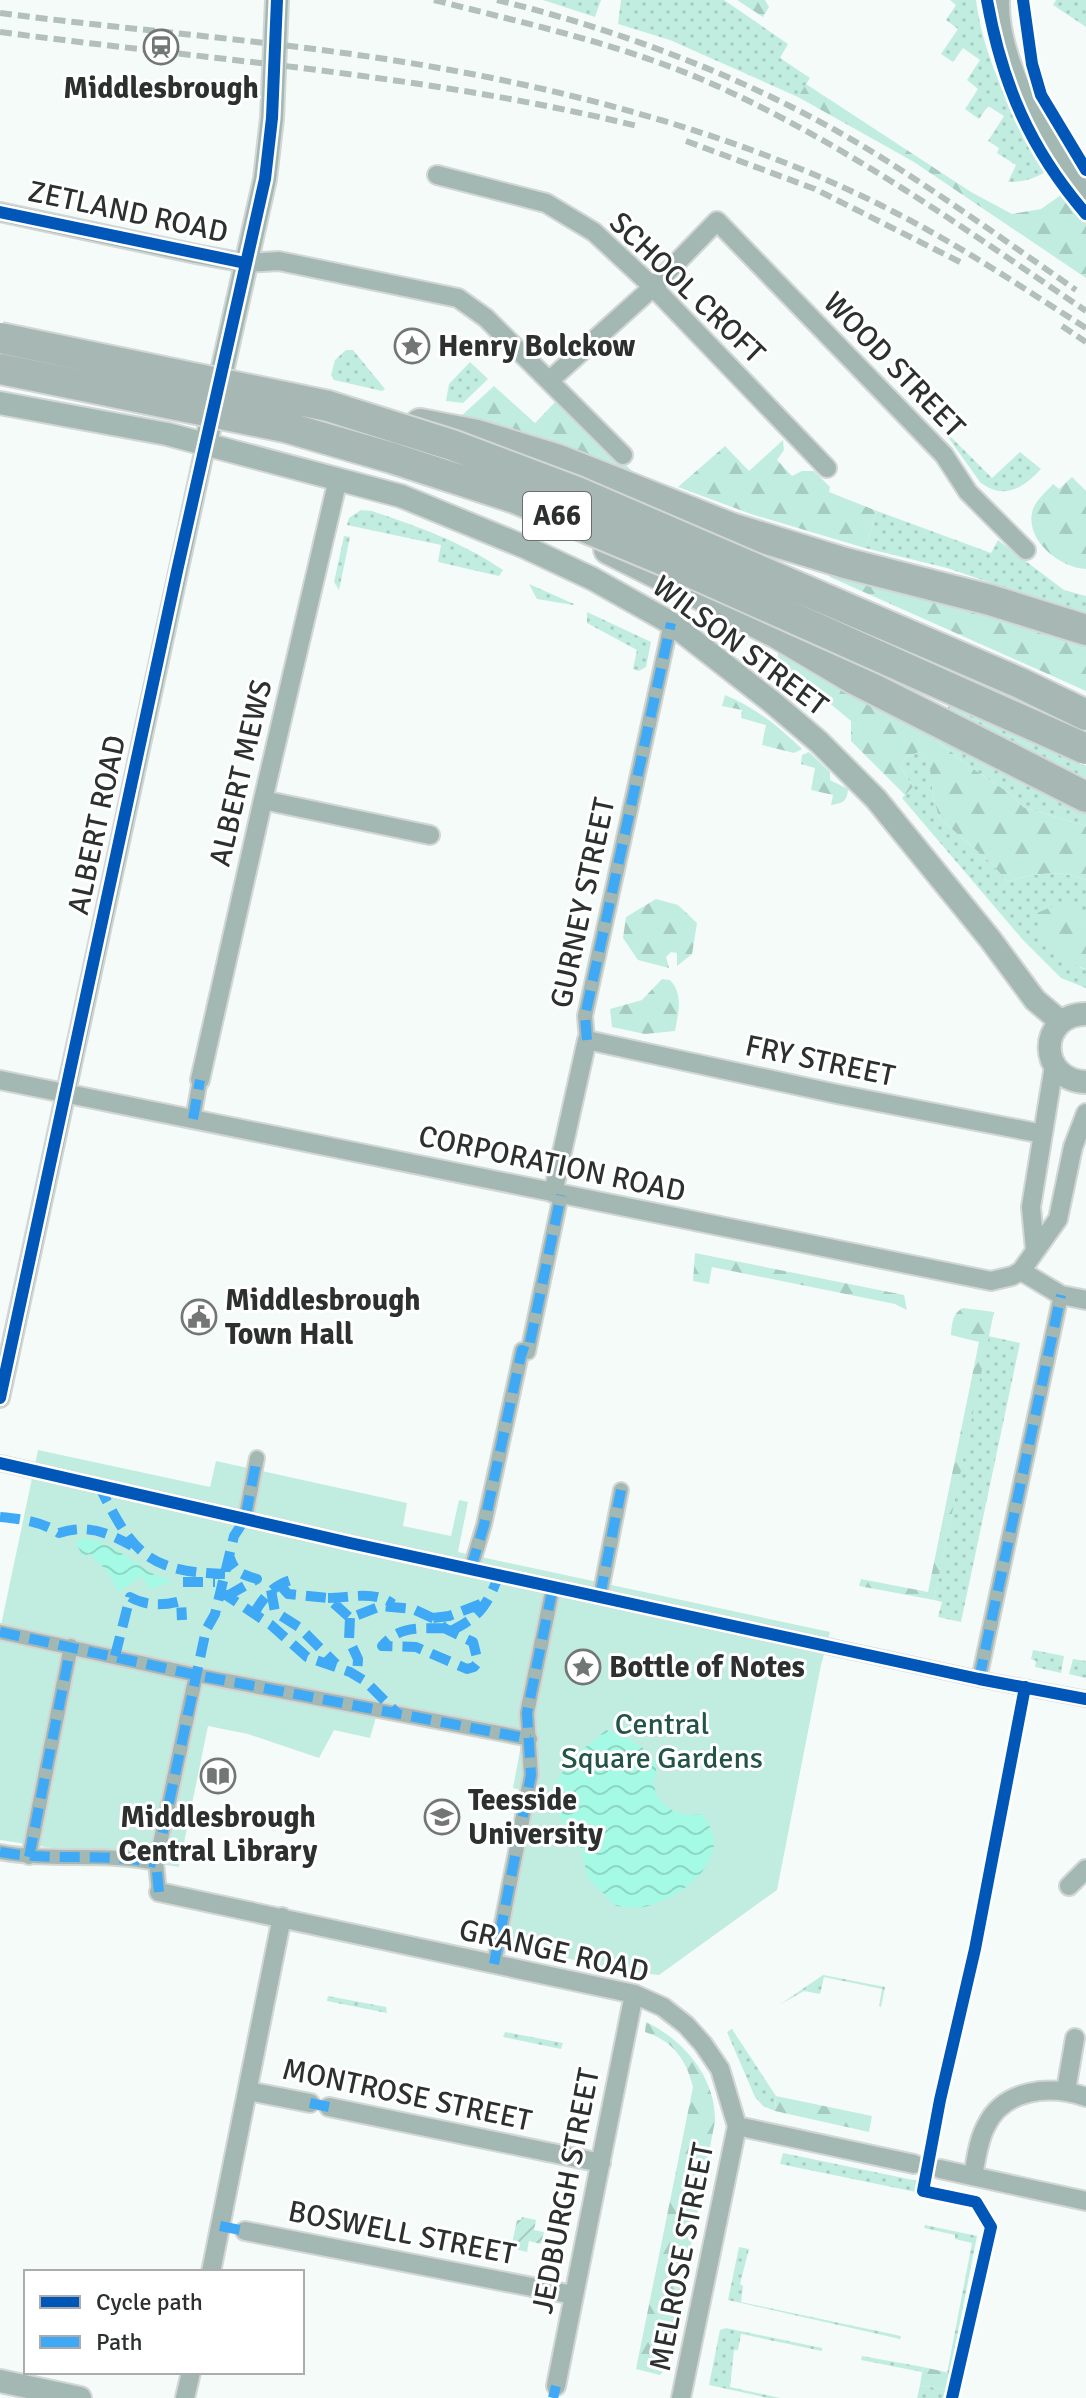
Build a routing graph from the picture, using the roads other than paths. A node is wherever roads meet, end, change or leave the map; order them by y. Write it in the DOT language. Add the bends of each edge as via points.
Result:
graph roads {
  1 [pos="277,0"];
  2 [pos="998,0"];
  3 [pos="437,175"];
  4 [pos="1086,197"];
  5 [pos="0,212"];
  6 [pos="245,263"];
  7 [pos="653,287"];
  8 [pos="0,338"];
  9 [pos="0,369"];
  10 [pos="549,381"];
  11 [pos="0,403"];
  12 [pos="328,406"];
  13 [pos="206,443"];
  14 [pos="623,455"];
  15 [pos="827,468"];
  16 [pos="338,479"];
  17 [pos="515,498"];
  18 [pos="1026,550"];
  19 [pos="671,623"];
  20 [pos="1086,630"];
  21 [pos="1086,715"];
  22 [pos="1086,749"];
  23 [pos="1086,797"];
  24 [pos="263,800"];
  25 [pos="430,835"];
  26 [pos="1086,1014"];
  27 [pos="1061,1022"];
  28 [pos="587,1040"];
  29 [pos="1054,1066"];
  30 [pos="0,1080"];
  31 [pos="200,1080"];
  32 [pos="1086,1082"];
  33 [pos="66,1094"];
  34 [pos="1086,1113"];
  35 [pos="193,1119"];
  36 [pos="1043,1134"];
  37 [pos="557,1194"];
  38 [pos="1035,1250"];
  39 [pos="1021,1271"];
  40 [pos="1061,1295"];
  41 [pos="1086,1300"];
  42 [pos="0,1398"];
  43 [pos="257,1458"];
  44 [pos="0,1463"];
  45 [pos="621,1490"];
  46 [pos="245,1519"];
  47 [pos="471,1568"];
  48 [pos="553,1587"];
  49 [pos="600,1596"];
  50 [pos="0,1632"];
  51 [pos="71,1646"];
  52 [pos="196,1675"];
  53 [pos="979,1679"];
  54 [pos="1086,1699"];
  55 [pos="530,1739"];
  56 [pos="0,1852"];
  57 [pos="29,1857"];
  58 [pos="156,1863"];
  59 [pos="1086,1869"];
  60 [pos="1069,1886"];
  61 [pos="159,1892"];
  62 [pos="282,1917"];
  63 [pos="494,1964"];
  64 [pos="634,1994"];
  65 [pos="1075,2038"];
  66 [pos="1066,2090"];
  67 [pos="248,2091"];
  68 [pos="1086,2097"];
  69 [pos="737,2126"];
  70 [pos="601,2163"];
  71 [pos="914,2164"];
  72 [pos="940,2169"];
  73 [pos="973,2176"];
  74 [pos="1086,2201"];
  75 [pos="220,2226"];
  76 [pos="245,2231"];
  77 [pos="211,2270"];
  78 [pos="573,2295"];
  79 [pos="191,2374"];
  80 [pos="0,2381"];
  81 [pos="554,2392"];
  82 [pos="80,2398"];
  83 [pos="185,2398"];
  84 [pos="681,2398"];
  1 -- 6 [label="street, ALBERT ROAD" via="265,179"];
  2 -- 4 [label="street" via="1010,62 1028,105"];
  3 -- 7 [label="street, SCHOOL CROFT" via="546,203 594,232"];
  5 -- 6 [label="street, ZETLAND ROAD"];
  6 -- 10 [label="street, ZETLAND ROAD" via="279,261 458,298 486,318"];
  6 -- 13 [label="street, ALBERT ROAD"];
  7 -- 10 [label="street"];
  7 -- 15 [label="street, SCHOOL CROFT"];
  7 -- 18 [label="street, WOOD STREET" via="717,221 944,455 968,492"];
  8 -- 12 [label="highway, A66, bridge"];
  9 -- 17 [label="highway, A66, bridge" via="285,427"];
  10 -- 14 [label="street, ZETLAND ROAD"];
  11 -- 13 [label="street, WILSON STREET"];
  12 -- 20 [label="highway, bridge" via="477,435 556,459 731,528"];
  12 -- 21 [label="highway, A66, bridge" via="577,492"];
  13 -- 16 [label="street, WILSON STREET"];
  13 -- 33 [label="street, ALBERT ROAD"];
  16 -- 19 [label="street, WILSON STREET" via="401,496 525,547"];
  16 -- 24 [label="street, ALBERT MEWS"];
  17 -- 22 [label="highway, A66, bridge"];
  17 -- 23 [label="highway, A66, bridge"];
  19 -- 27 [label="street, WILSON STREET" via="819,742 876,799 1035,1000"];
  19 -- 28 [label="street, GURNEY STREET" via="585,1016"];
  24 -- 25 [label="street"];
  24 -- 31 [label="street, ALBERT MEWS"];
  26 -- 27 [label="street"];
  27 -- 29 [label="street" via="1049,1042"];
  28 -- 36 [label="street, FRY STREET"];
  28 -- 37 [label="street, GURNEY STREET"];
  29 -- 32 [label="street" via="1068,1079"];
  29 -- 36 [label="street"];
  30 -- 33 [label="street, CORPORATION ROAD"];
  31 -- 35 [label="street"];
  33 -- 35 [label="street, CORPORATION ROAD"];
  33 -- 42 [label="street, ALBERT ROAD"];
  34 -- 38 [label="street" via="1058,1219"];
  35 -- 37 [label="street, CORPORATION ROAD"];
  36 -- 38 [label="street" via="1031,1207"];
  37 -- 39 [label="street, CORPORATION ROAD" via="991,1281"];
  37 -- 47 [label="street" via="528,1352 522,1350"];
  38 -- 39 [label="street"];
  39 -- 40 [label="street"];
  40 -- 41 [label="street"];
  40 -- 53 [label="street"];
  43 -- 46 [label="street"];
  44 -- 46 [label="street"];
  45 -- 49 [label="street"];
  46 -- 47 [label="street"];
  47 -- 48 [label="street"];
  48 -- 49 [label="street"];
  48 -- 55 [label="street" via="527,1713"];
  49 -- 53 [label="street"];
  50 -- 51 [label="street"];
  51 -- 52 [label="street"];
  51 -- 57 [label="street"];
  52 -- 55 [label="street"];
  52 -- 58 [label="street"];
  53 -- 54 [label="street"];
  55 -- 63 [label="street" via="531,1775"];
  56 -- 57 [label="street"];
  57 -- 58 [label="street" via="127,1857"];
  58 -- 61 [label="street"];
  59 -- 60 [label="street"];
  61 -- 62 [label="street, GRANGE ROAD"];
  62 -- 63 [label="street, GRANGE ROAD"];
  62 -- 67 [label="street"];
  63 -- 64 [label="street, GRANGE ROAD"];
  64 -- 69 [label="street, GRANGE ROAD" via="663,2007 703,2044 720,2069"];
  64 -- 70 [label="street, JEDBURGH STREET"];
  65 -- 66 [label="street"];
  66 -- 68 [label="street"];
  66 -- 73 [label="street" via="1027,2093 996,2112 986,2126"];
  67 -- 70 [label="street, MONTROSE STREET"];
  67 -- 75 [label="street"];
  69 -- 71 [label="street"];
  69 -- 84 [label="street, MELROSE STREET"];
  70 -- 78 [label="street, JEDBURGH STREET"];
  72 -- 73 [label="street"];
  73 -- 74 [label="street"];
  75 -- 76 [label="street, BOSWELL STREET"];
  75 -- 77 [label="street"];
  76 -- 78 [label="street, BOSWELL STREET"];
  78 -- 81 [label="street, JEDBURGH STREET"];
  79 -- 83 [label="street"];
  80 -- 82 [label="street"];
}
